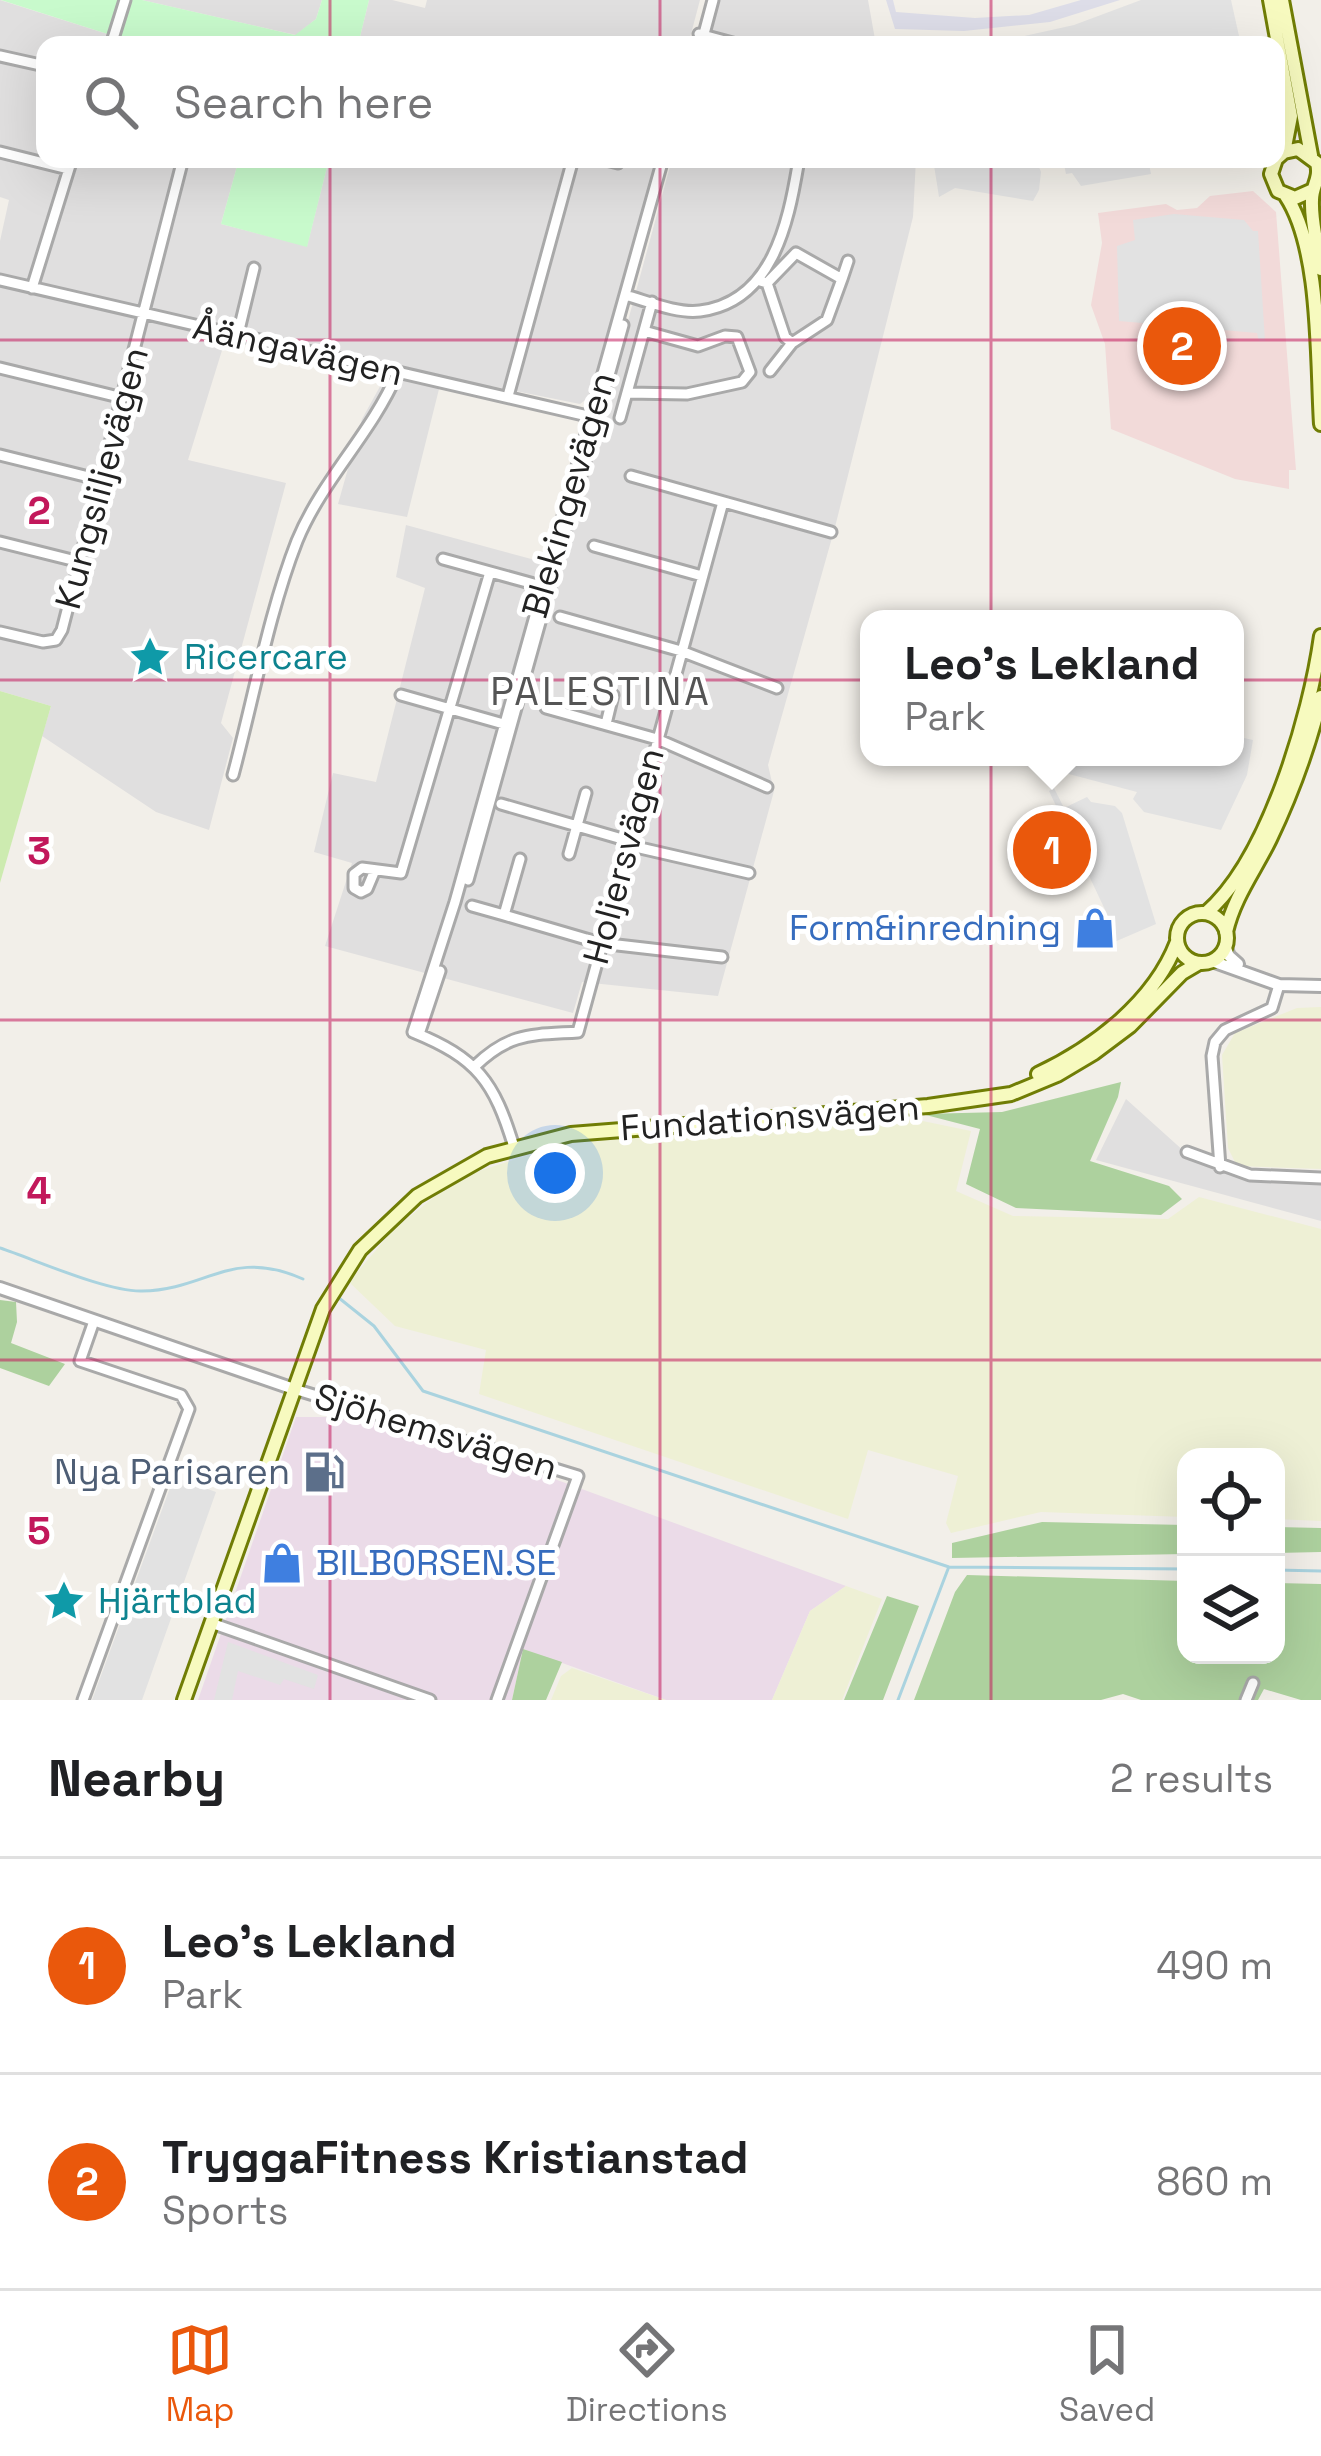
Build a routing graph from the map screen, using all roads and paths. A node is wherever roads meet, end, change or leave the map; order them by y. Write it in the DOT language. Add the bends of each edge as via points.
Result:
graph roads {
  1 [pos="125,0"];
  2 [pos="710,0"];
  3 [pos="1270,0"];
  4 [pos="1282,0"];
  5 [pos="114,36"];
  6 [pos="700,36"];
  7 [pos="1277,36"];
  8 [pos="0,56"];
  9 [pos="36,64"];
  10 [pos="1285,79"];
  11 [pos="1285,138"];
  12 [pos="0,152"];
  13 [pos="1285,154"];
  14 [pos="1311,155"];
  15 [pos="36,158"];
  16 [pos="69,168"];
  17 [pos="181,168"];
  18 [pos="571,168"];
  19 [pos="664,168"];
  20 [pos="797,168"];
  21 [pos="1272,168"];
  22 [pos="1313,190"];
  23 [pos="1286,196"];
  24 [pos="848,260"];
  25 [pos="254,268"];
  26 [pos="1321,268"];
  27 [pos="842,279"];
  28 [pos="0,280"];
  29 [pos="763,282"];
  30 [pos="32,288"];
  31 [pos="628,296"];
  32 [pos="652,302"];
  33 [pos="144,315"];
  34 [pos="644,331"];
  35 [pos="238,334"];
  36 [pos="792,343"];
  37 [pos="0,368"];
  38 [pos="770,371"];
  39 [pos="397,374"];
  40 [pos="627,393"];
  41 [pos="508,396"];
  42 [pos="123,398"];
  43 [pos="594,418"];
  44 [pos="620,418"];
  45 [pos="1321,424"];
  46 [pos="0,455"];
  47 [pos="631,476"];
  48 [pos="101,481"];
  49 [pos="723,502"];
  50 [pos="831,532"];
  51 [pos="0,542"];
  52 [pos="594,546"];
  53 [pos="443,560"];
  54 [pos="80,562"];
  55 [pos="490,572"];
  56 [pos="702,576"];
  57 [pos="534,584"];
  58 [pos="560,617"];
  59 [pos="0,632"];
  60 [pos="1321,636"];
  61 [pos="681,651"];
  62 [pos="777,688"];
  63 [pos="613,694"];
  64 [pos="401,695"];
  65 [pos="1321,697"];
  66 [pos="546,708"];
  67 [pos="452,710"];
  68 [pos="606,724"];
  69 [pos="508,725"];
  70 [pos="657,739"];
  71 [pos="233,775"];
  72 [pos="767,788"];
  73 [pos="586,793"];
  74 [pos="501,804"];
  75 [pos="578,825"];
  76 [pos="628,843"];
  77 [pos="569,854"];
  78 [pos="520,859"];
  79 [pos="375,870"];
  80 [pos="749,873"];
  81 [pos="472,906"];
  82 [pos="1206,913"];
  83 [pos="504,915"];
  84 [pos="1226,939"];
  85 [pos="1178,942"];
  86 [pos="600,943"];
  87 [pos="722,957"];
  88 [pos="1206,962"];
  89 [pos="1250,974"];
  90 [pos="1279,985"];
  91 [pos="1321,986"];
  92 [pos="475,1066"];
  93 [pos="955,1103"];
  94 [pos="514,1147"];
  95 [pos="1187,1153"];
  96 [pos="1220,1167"];
  97 [pos="1321,1178"];
  98 [pos="0,1288"];
  99 [pos="94,1321"];
  100 [pos="294,1389"];
  101 [pos="211,1623"];
  102 [pos="1253,1683"];
  103 [pos="83,1700"];
  104 [pos="184,1700"];
  105 [pos="430,1700"];
  106 [pos="497,1700"];
  107 [pos="1246,1700"];
  1 -- 5 [label="street"];
  2 -- 6 [label="street"];
  3 -- 7 [label="main road"];
  4 -- 14 [label="main road"];
  8 -- 9 [label="street"];
  10 -- 11 [label="main road" via="1292,116"];
  12 -- 15 [label="street"];
  13 -- 14 [label="main road"];
  14 -- 22 [label="main road" via="1319,172"];
  16 -- 30 [label="street"];
  17 -- 33 [label="street, Kungsliljevägen"];
  18 -- 41 [label="street"];
  19 -- 31 [label="street, Blekingevägen"];
  20 -- 29 [label="street"];
  21 -- 23 [label="main road"];
  22 -- 23 [label="main road"];
  22 -- 26 [label="main road"];
  23 -- 45 [label="main road" via="1308,255"];
  24 -- 27 [label="street"];
  25 -- 35 [label="street"];
  27 -- 29 [label="street" via="796,253"];
  27 -- 36 [label="street" via="827,320"];
  28 -- 30 [label="street, Åängavägen"];
  29 -- 32 [label="street" via="702,311"];
  29 -- 36 [label="street"];
  30 -- 33 [label="street, Åängavägen"];
  31 -- 32 [label="street"];
  31 -- 43 [label="street, Blekingevägen"];
  32 -- 34 [label="street"];
  33 -- 35 [label="street, Åängavägen"];
  33 -- 42 [label="street, Kungsliljevägen"];
  34 -- 40 [label="street"];
  34 -- 40 [label="street" via="698,346 737,337 750,372 742,382 687,394"];
  35 -- 39 [label="street, Åängavägen"];
  36 -- 38 [label="street"];
  37 -- 42 [label="street"];
  39 -- 41 [label="street, Åängavägen"];
  39 -- 71 [label="street" via="298,540"];
  40 -- 44 [label="street"];
  41 -- 43 [label="street, Åängavägen"];
  42 -- 48 [label="street, Kungsliljevägen"];
  43 -- 69 [label="street, Blekingevägen"];
  46 -- 48 [label="street"];
  47 -- 49 [label="street"];
  48 -- 54 [label="street, Kungsliljevägen"];
  49 -- 50 [label="street"];
  49 -- 56 [label="street, Holjersvägen"];
  51 -- 54 [label="street"];
  52 -- 56 [label="street"];
  53 -- 55 [label="street"];
  54 -- 59 [label="street, Kungsliljevägen" via="56,640"];
  55 -- 57 [label="street"];
  55 -- 67 [label="street"];
  56 -- 61 [label="street, Holjersvägen"];
  58 -- 61 [label="street"];
  60 -- 82 [label="main road" via="1305,715 1271,811 1232,884"];
  61 -- 62 [label="street"];
  61 -- 70 [label="street, Holjersvägen"];
  63 -- 68 [label="street"];
  64 -- 67 [label="street"];
  65 -- 84 [label="main road" via="1295,782"];
  66 -- 68 [label="street"];
  67 -- 69 [label="street"];
  67 -- 79 [label="street" via="401,873"];
  68 -- 70 [label="street"];
  69 -- 92 [label="street, Blekingevägen" via="416,1033"];
  70 -- 72 [label="street"];
  70 -- 76 [label="street, Holjersvägen"];
  73 -- 75 [label="street"];
  74 -- 75 [label="street"];
  75 -- 76 [label="street"];
  75 -- 77 [label="street"];
  76 -- 80 [label="street"];
  76 -- 86 [label="street, Holjersvägen"];
  78 -- 83 [label="street"];
  81 -- 83 [label="street"];
  82 -- 84 [label="main road" via="1220,921"];
  82 -- 85 [label="main road" via="1184,920"];
  83 -- 86 [label="street"];
  84 -- 88 [label="main road"];
  84 -- 89 [label="street" via="1229,956"];
  85 -- 88 [label="main road" via="1186,958"];
  85 -- 93 [label="main road, Fundationsvägen" via="1156,983 1097,1039 1034,1076"];
  86 -- 87 [label="street"];
  86 -- 92 [label="street, Holjersvägen" via="578,1032 509,1039"];
  88 -- 89 [label="street"];
  88 -- 93 [label="main road, Fundationsvägen" via="1181,973 1130,1026 1075,1065 1011,1094"];
  89 -- 90 [label="street"];
  90 -- 91 [label="street"];
  90 -- 96 [label="street" via="1272,1008 1225,1030 1213,1048"];
  92 -- 94 [label="street" via="499,1102"];
  93 -- 94 [label="main road, Fundationsvägen" via="590,1131"];
  94 -- 100 [label="main road" via="432,1186 373,1235 334,1289"];
  95 -- 96 [label="street"];
  96 -- 97 [label="street"];
  98 -- 99 [label="street"];
  99 -- 100 [label="street"];
  99 -- 103 [label="street" via="80,1360 181,1395 189,1409"];
  100 -- 101 [label="main road"];
  100 -- 106 [label="street, Sjöhemsvägen" via="578,1476"];
  101 -- 104 [label="main road"];
  101 -- 105 [label="street"];
  102 -- 107 [label="street"];
}
